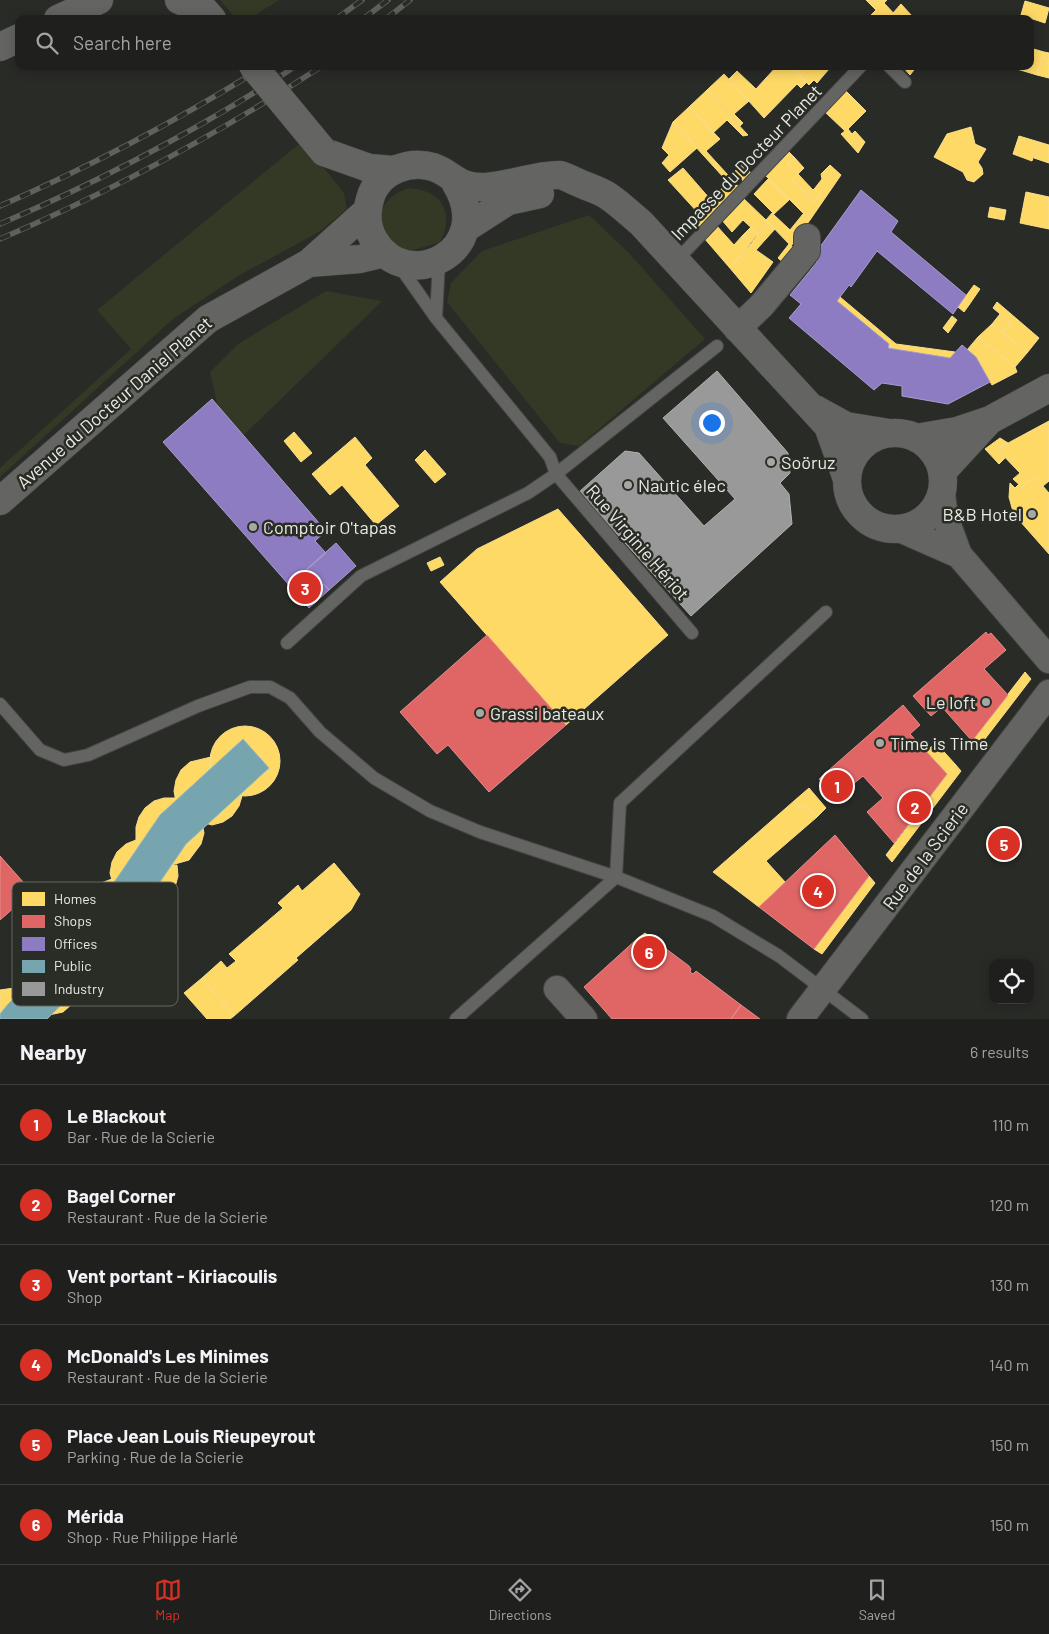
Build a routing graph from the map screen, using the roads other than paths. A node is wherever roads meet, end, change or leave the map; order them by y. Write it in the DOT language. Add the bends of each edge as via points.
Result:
graph roads {
  1 [pos="99,0"];
  2 [pos="179,0"];
  3 [pos="67,15"];
  4 [pos="208,15"];
  5 [pos="15,40"];
  6 [pos="0,47"];
  7 [pos="256,70"];
  8 [pos="857,70"];
  9 [pos="892,70"];
  10 [pos="905,82"];
  11 [pos="324,152"];
  12 [pos="394,170"];
  13 [pos="455,182"];
  14 [pos="596,190"];
  15 [pos="368,208"];
  16 [pos="466,228"];
  17 [pos="807,237"];
  18 [pos="390,257"];
  19 [pos="439,261"];
  20 [pos="676,261"];
  21 [pos="309,263"];
  22 [pos="436,318"];
  23 [pos="727,338"];
  24 [pos="1049,388"];
  25 [pos="801,396"];
  26 [pos="990,420"];
  27 [pos="889,433"];
  28 [pos="916,438"];
  29 [pos="556,474"];
  30 [pos="847,479"];
  31 [pos="942,483"];
  32 [pos="0,501"];
  33 [pos="900,529"];
  34 [pos="960,555"];
  35 [pos="826,612"];
  36 [pos="692,633"];
  37 [pos="287,643"];
  38 [pos="1049,660"];
  39 [pos="1049,693"];
  40 [pos="0,704"];
  41 [pos="616,877"];
  42 [pos="557,989"];
  43 [pos="823,989"];
  44 [pos="803,1018"];
  45 [pos="456,1019"];
  46 [pos="584,1019"];
  47 [pos="862,1019"];
  1 -- 3 [label="street"];
  2 -- 4 [label="street"];
  5 -- 6 [label="street"];
  7 -- 11 [label="street, bridge"];
  8 -- 20 [label="lane, Impasse du Docteur Planet"];
  9 -- 10 [label="lane"];
  11 -- 12 [label="street" via="369,168"];
  11 -- 15 [label="street"];
  12 -- 13 [label="street" via="407,166 433,167"];
  12 -- 15 [label="street" via="382,178"];
  13 -- 14 [label="street" via="485,187 560,175"];
  13 -- 16 [label="street" via="464,196 468,212"];
  14 -- 16 [label="street" via="550,192 508,202"];
  14 -- 20 [label="street" via="608,195 641,223"];
  15 -- 18 [label="street" via="368,227 375,242"];
  15 -- 21 [label="street, Avenue du Docteur Daniel Planet"];
  16 -- 19 [label="street" via="451,253"];
  17 -- 23 [label="street" via="807,251 762,305"];
  18 -- 19 [label="street" via="409,265"];
  18 -- 21 [label="street, Avenue du Docteur Daniel Planet"];
  18 -- 22 [label="lane, Rue Virginie Hériot"];
  19 -- 22 [label="lane"];
  20 -- 23 [label="street"];
  21 -- 32 [label="street, Avenue du Docteur Daniel Planet" via="208,320"];
  22 -- 29 [label="lane, Rue Virginie Hériot" via="550,457"];
  23 -- 25 [label="street"];
  23 -- 29 [label="lane"];
  24 -- 26 [label="street"];
  25 -- 27 [label="street" via="822,414 846,426"];
  25 -- 30 [label="street" via="828,426"];
  26 -- 28 [label="street" via="957,431"];
  26 -- 31 [label="street"];
  27 -- 28 [label="street"];
  27 -- 30 [label="street" via="873,438 859,448 850,462"];
  28 -- 31 [label="street" via="937,458"];
  29 -- 36 [label="lane, Rue Virginie Hériot"];
  29 -- 37 [label="lane" via="528,493 361,576"];
  30 -- 33 [label="street" via="853,506 862,516 873,525"];
  31 -- 33 [label="street" via="931,514 912,527"];
  31 -- 34 [label="street" via="945,517"];
  33 -- 34 [label="street"];
  34 -- 38 [label="street"];
  35 -- 41 [label="lane" via="620,803"];
  39 -- 43 [label="street, Rue de la Scierie"];
  40 -- 41 [label="lane" via="40,750 64,760 88,754 250,687 270,687 290,698 320,732 374,778 430,811 480,832"];
  41 -- 43 [label="lane" via="713,916 780,956"];
  41 -- 45 [label="lane"];
  42 -- 46 [label="street"];
  43 -- 44 [label="street, Rue de la Scierie"];
  43 -- 47 [label="lane"];
}
